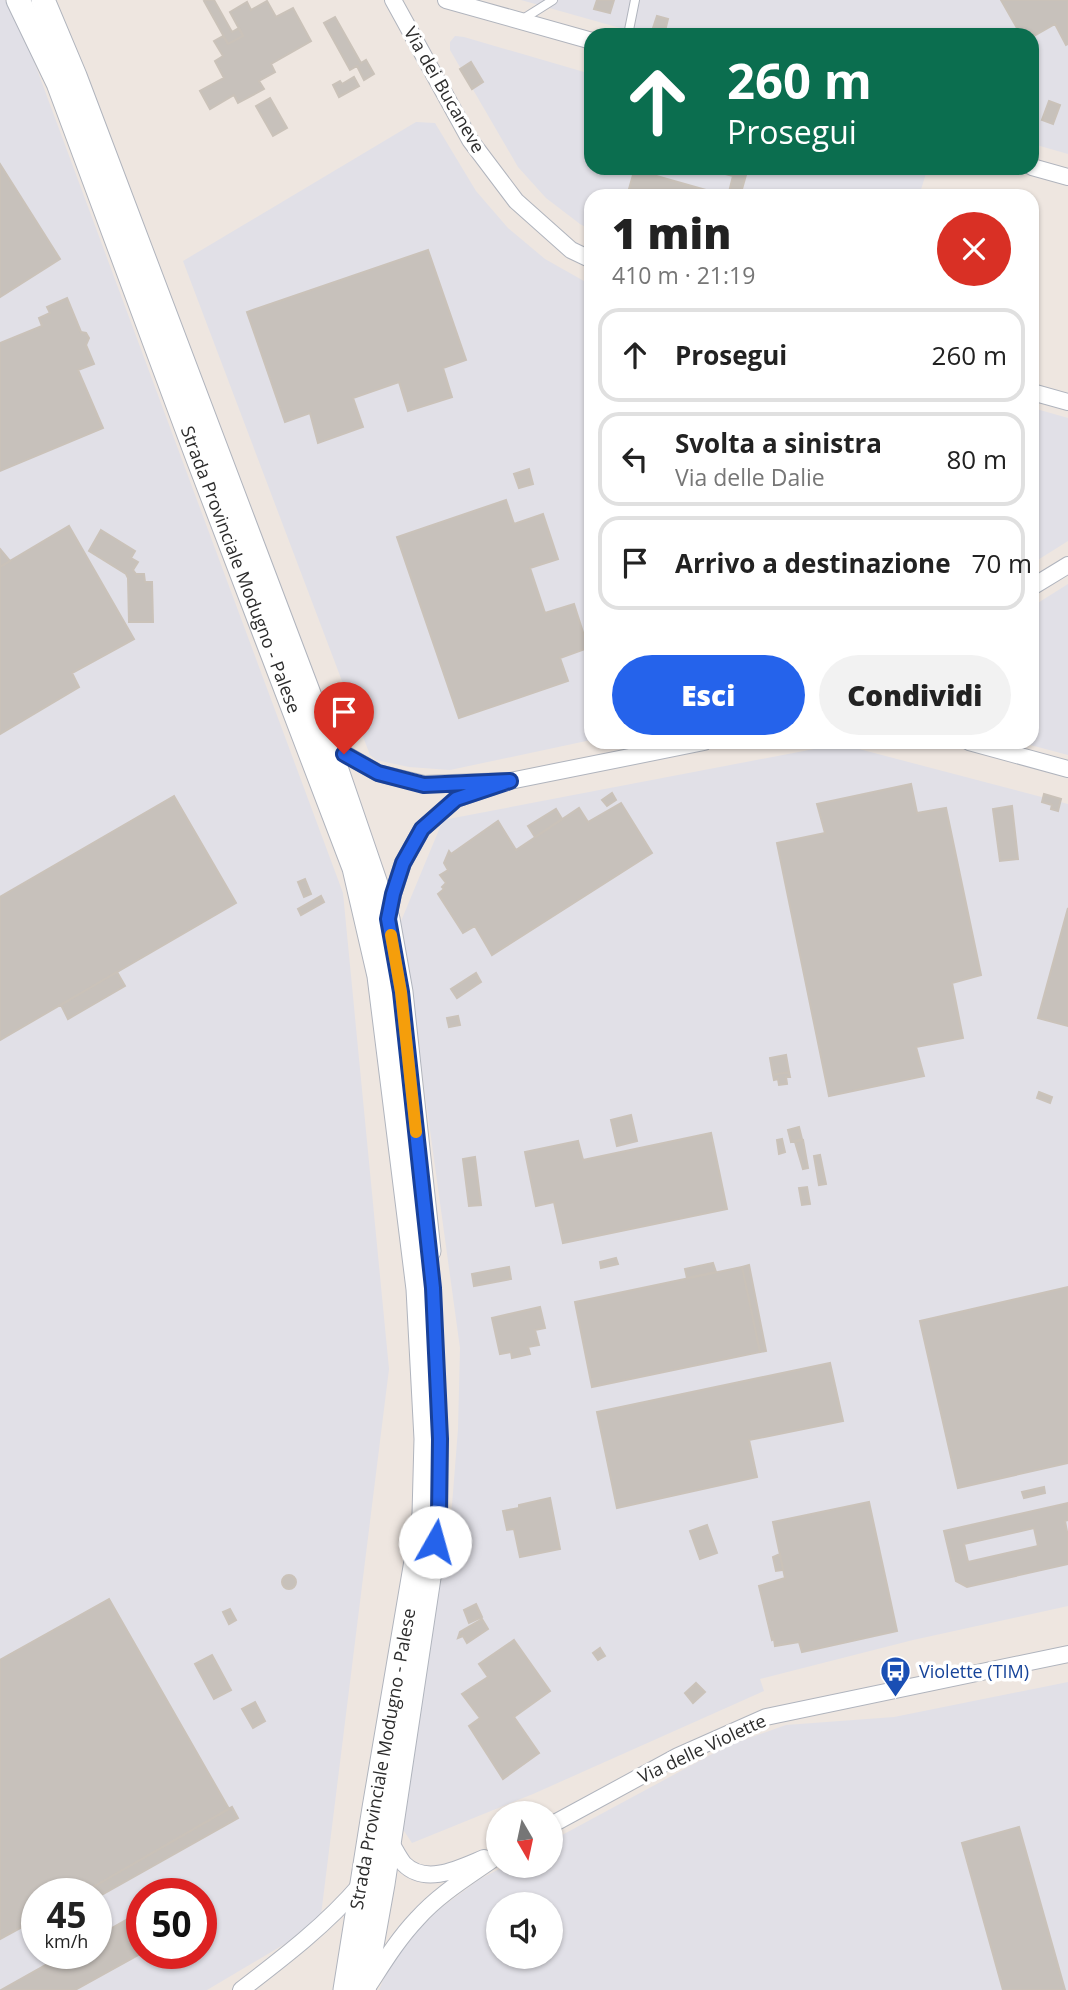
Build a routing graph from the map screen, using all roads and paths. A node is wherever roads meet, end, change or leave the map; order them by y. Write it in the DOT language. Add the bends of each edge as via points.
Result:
graph roads {
  1 [pos="19,0"];
  2 [pos="43,0"];
  3 [pos="393,0"];
  4 [pos="446,0"];
  5 [pos="553,0"];
  6 [pos="635,0"];
  7 [pos="521,21"];
  8 [pos="629,28"];
  9 [pos="584,39"];
  10 [pos="1039,169"];
  11 [pos="1068,177"];
  12 [pos="584,256"];
  13 [pos="1039,394"];
  14 [pos="1068,402"];
  15 [pos="1068,565"];
  16 [pos="1039,583"];
  17 [pos="328,744"];
  18 [pos="669,749"];
  19 [pos="995,749"];
  20 [pos="1068,769"];
  21 [pos="510,781"];
  22 [pos="388,919"];
  23 [pos="1068,1654"];
  24 [pos="564,1818"];
  25 [pos="389,1840"];
  26 [pos="486,1859"];
  27 [pos="486,1863"];
  28 [pos="361,1884"];
  29 [pos="241,1990"];
  30 [pos="345,1990"];
  31 [pos="365,1990"];
  1 -- 28 [label="main road, Strada Provinciale Modugno - Palese" via="58,83 354,868 379,976 418,1289 424,1514"];
  2 -- 17 [label="main road, Strada Provinciale Modugno - Palese"];
  3 -- 12 [label="street, Via dei Bucaneve" via="470,140 516,201"];
  4 -- 7 [label="street"];
  5 -- 7 [label="lane"];
  6 -- 8 [label="lane"];
  7 -- 9 [label="street"];
  10 -- 11 [label="street"];
  13 -- 14 [label="street"];
  15 -- 16 [label="street"];
  17 -- 21 [label="street" via="378,773 424,785"];
  17 -- 22 [label="main road, Strada Provinciale Modugno - Palese"];
  18 -- 21 [label="street"];
  19 -- 20 [label="street"];
  21 -- 22 [label="street" via="456,799 422,829 403,863"];
  22 -- 25 [label="main road, Strada Provinciale Modugno - Palese" via="401,992 433,1288 440,1439 439,1515"];
  23 -- 24 [label="street, Via delle Violette" via="766,1717 678,1756"];
  25 -- 26 [label="street" via="405,1864 421,1874 447,1873"];
  25 -- 31 [label="main road, Strada Provinciale Modugno - Palese"];
  27 -- 31 [label="street" via="418,1917"];
  28 -- 29 [label="street" via="295,1948"];
  28 -- 30 [label="main road, Strada Provinciale Modugno - Palese"];
}
